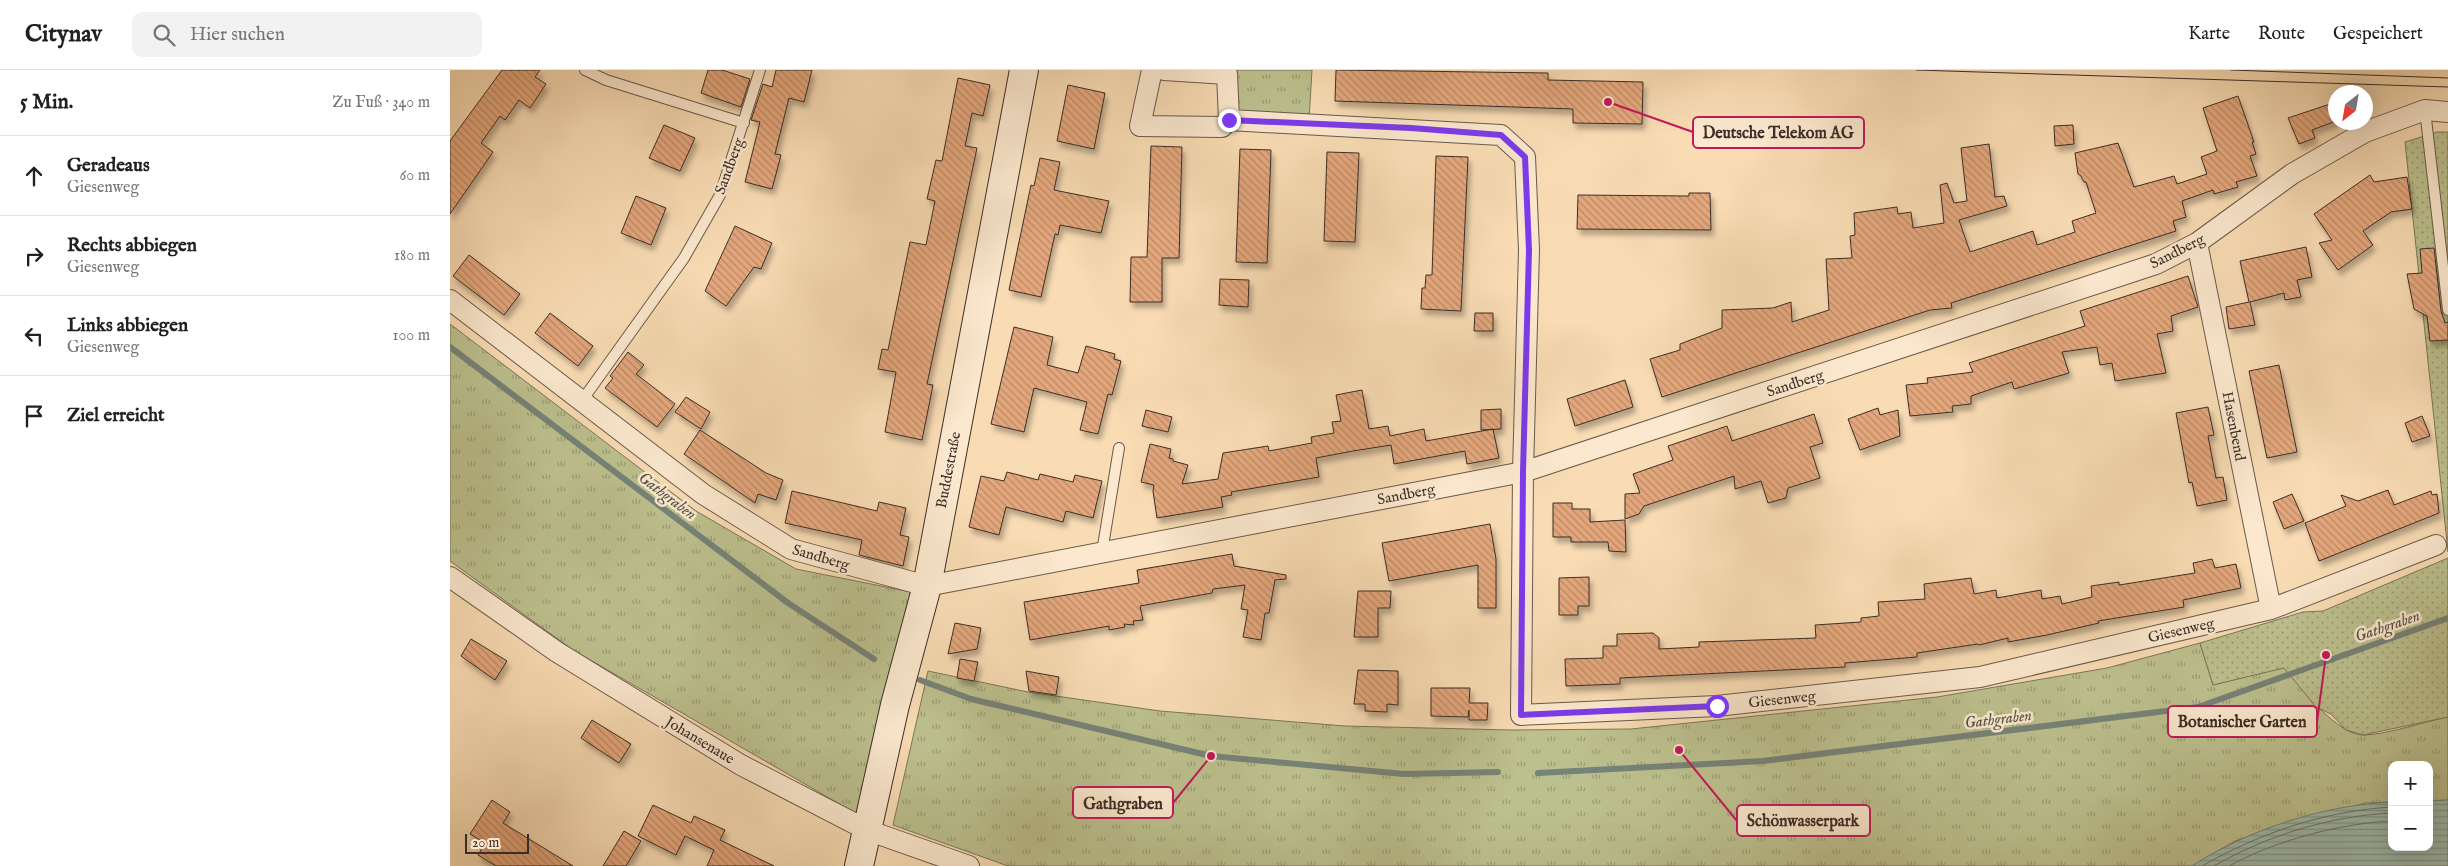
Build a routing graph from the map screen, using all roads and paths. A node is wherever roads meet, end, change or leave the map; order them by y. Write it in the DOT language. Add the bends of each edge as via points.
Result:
graph roads {
  1 [pos="585,70"];
  2 [pos="760,70"];
  3 [pos="1024,70"];
  4 [pos="1152,70"];
  5 [pos="1164,70"];
  6 [pos="2425,110"];
  7 [pos="2448,112"];
  8 [pos="1229,120"];
  9 [pos="744,123"];
  10 [pos="2197,243"];
  11 [pos="450,300"];
  12 [pos="2448,310"];
  13 [pos="581,402"];
  14 [pos="1119,448"];
  15 [pos="1523,472"];
  16 [pos="2436,545"];
  17 [pos="1102,552"];
  18 [pos="450,577"];
  19 [pos="926,586"];
  20 [pos="2271,609"];
  21 [pos="867,830"];
  22 [pos="859,866"];
  23 [pos="969,866"];
  1 -- 9 [label="lane" via="606,80"];
  2 -- 9 [label="lane, Sandberg"];
  3 -- 19 [label="main road, Buddestraße"];
  4 -- 8 [label="street, Giesenweg" via="1140,126 1222,127"];
  5 -- 8 [label="street" via="1227,74"];
  6 -- 7 [label="street, Sandberg"];
  6 -- 10 [label="street, Sandberg" via="2365,132 2300,169"];
  6 -- 12 [label="lane"];
  8 -- 15 [label="street, Giesenweg" via="1501,135 1525,157 1529,250"];
  9 -- 13 [label="lane, Sandberg" via="720,194 684,258"];
  10 -- 15 [label="street, Sandberg" via="2156,264"];
  10 -- 20 [label="street, Hasenbend"];
  11 -- 13 [label="street, Sandberg"];
  13 -- 19 [label="street, Sandberg" via="703,494 791,549"];
  14 -- 17 [label="lane"];
  15 -- 17 [label="street, Sandberg"];
  15 -- 20 [label="street, Giesenweg" via="1521,715 1717,706 1980,677"];
  16 -- 20 [label="street, Giesenweg"];
  17 -- 19 [label="street, Sandberg"];
  18 -- 21 [label="street, Johansenaue" via="557,652 741,765"];
  19 -- 21 [label="main road, Buddestraße"];
  21 -- 22 [label="main road, Buddestraße"];
  21 -- 23 [label="street, Johansenaue"];
}
